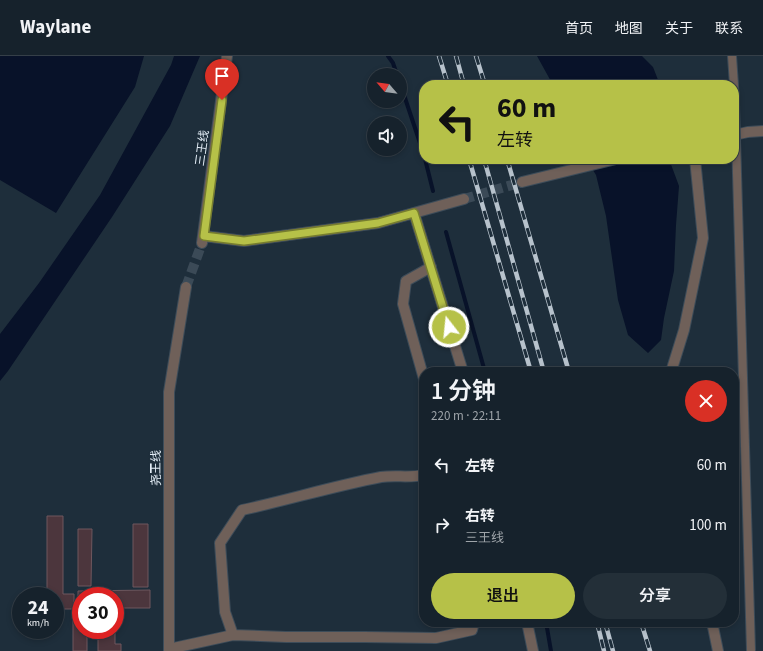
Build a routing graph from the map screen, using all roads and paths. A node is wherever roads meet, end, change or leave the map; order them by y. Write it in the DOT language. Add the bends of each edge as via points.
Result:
graph roads {
  1 [pos="228,56"];
  2 [pos="732,56"];
  3 [pos="734,80"];
  4 [pos="763,131"];
  5 [pos="739,134"];
  6 [pos="592,164"];
  7 [pos="696,164"];
  8 [pos="737,164"];
  9 [pos="522,182"];
  10 [pos="464,199"];
  11 [pos="414,213"];
  12 [pos="431,267"];
  13 [pos="186,286"];
  14 [pos="420,367"];
  15 [pos="461,367"];
  16 [pos="673,367"];
  17 [pos="419,476"];
  18 [pos="473,627"];
  19 [pos="528,627"];
  20 [pos="713,627"];
  21 [pos="233,635"];
  22 [pos="169,650"];
  23 [pos="532,651"];
  24 [pos="718,651"];
  25 [pos="751,651"];
  1 -- 11 [label="street, 三王线" via="203,240 244,241 378,223"];
  2 -- 3 [label="lane"];
  4 -- 5 [label="street"];
  6 -- 9 [label="street"];
  7 -- 16 [label="street" via="704,238 684,330"];
  8 -- 25 [label="lane, bridge"];
  10 -- 11 [label="street"];
  11 -- 12 [label="street"];
  12 -- 14 [label="street" via="406,281 402,304"];
  12 -- 15 [label="street"];
  13 -- 22 [label="street, 尧王线" via="169,392"];
  17 -- 21 [label="street" via="384,477 242,510 220,543 225,612"];
  18 -- 21 [label="street" via="472,630 436,638 286,638"];
  19 -- 23 [label="street"];
  20 -- 24 [label="street"];
  21 -- 22 [label="street"];
}
